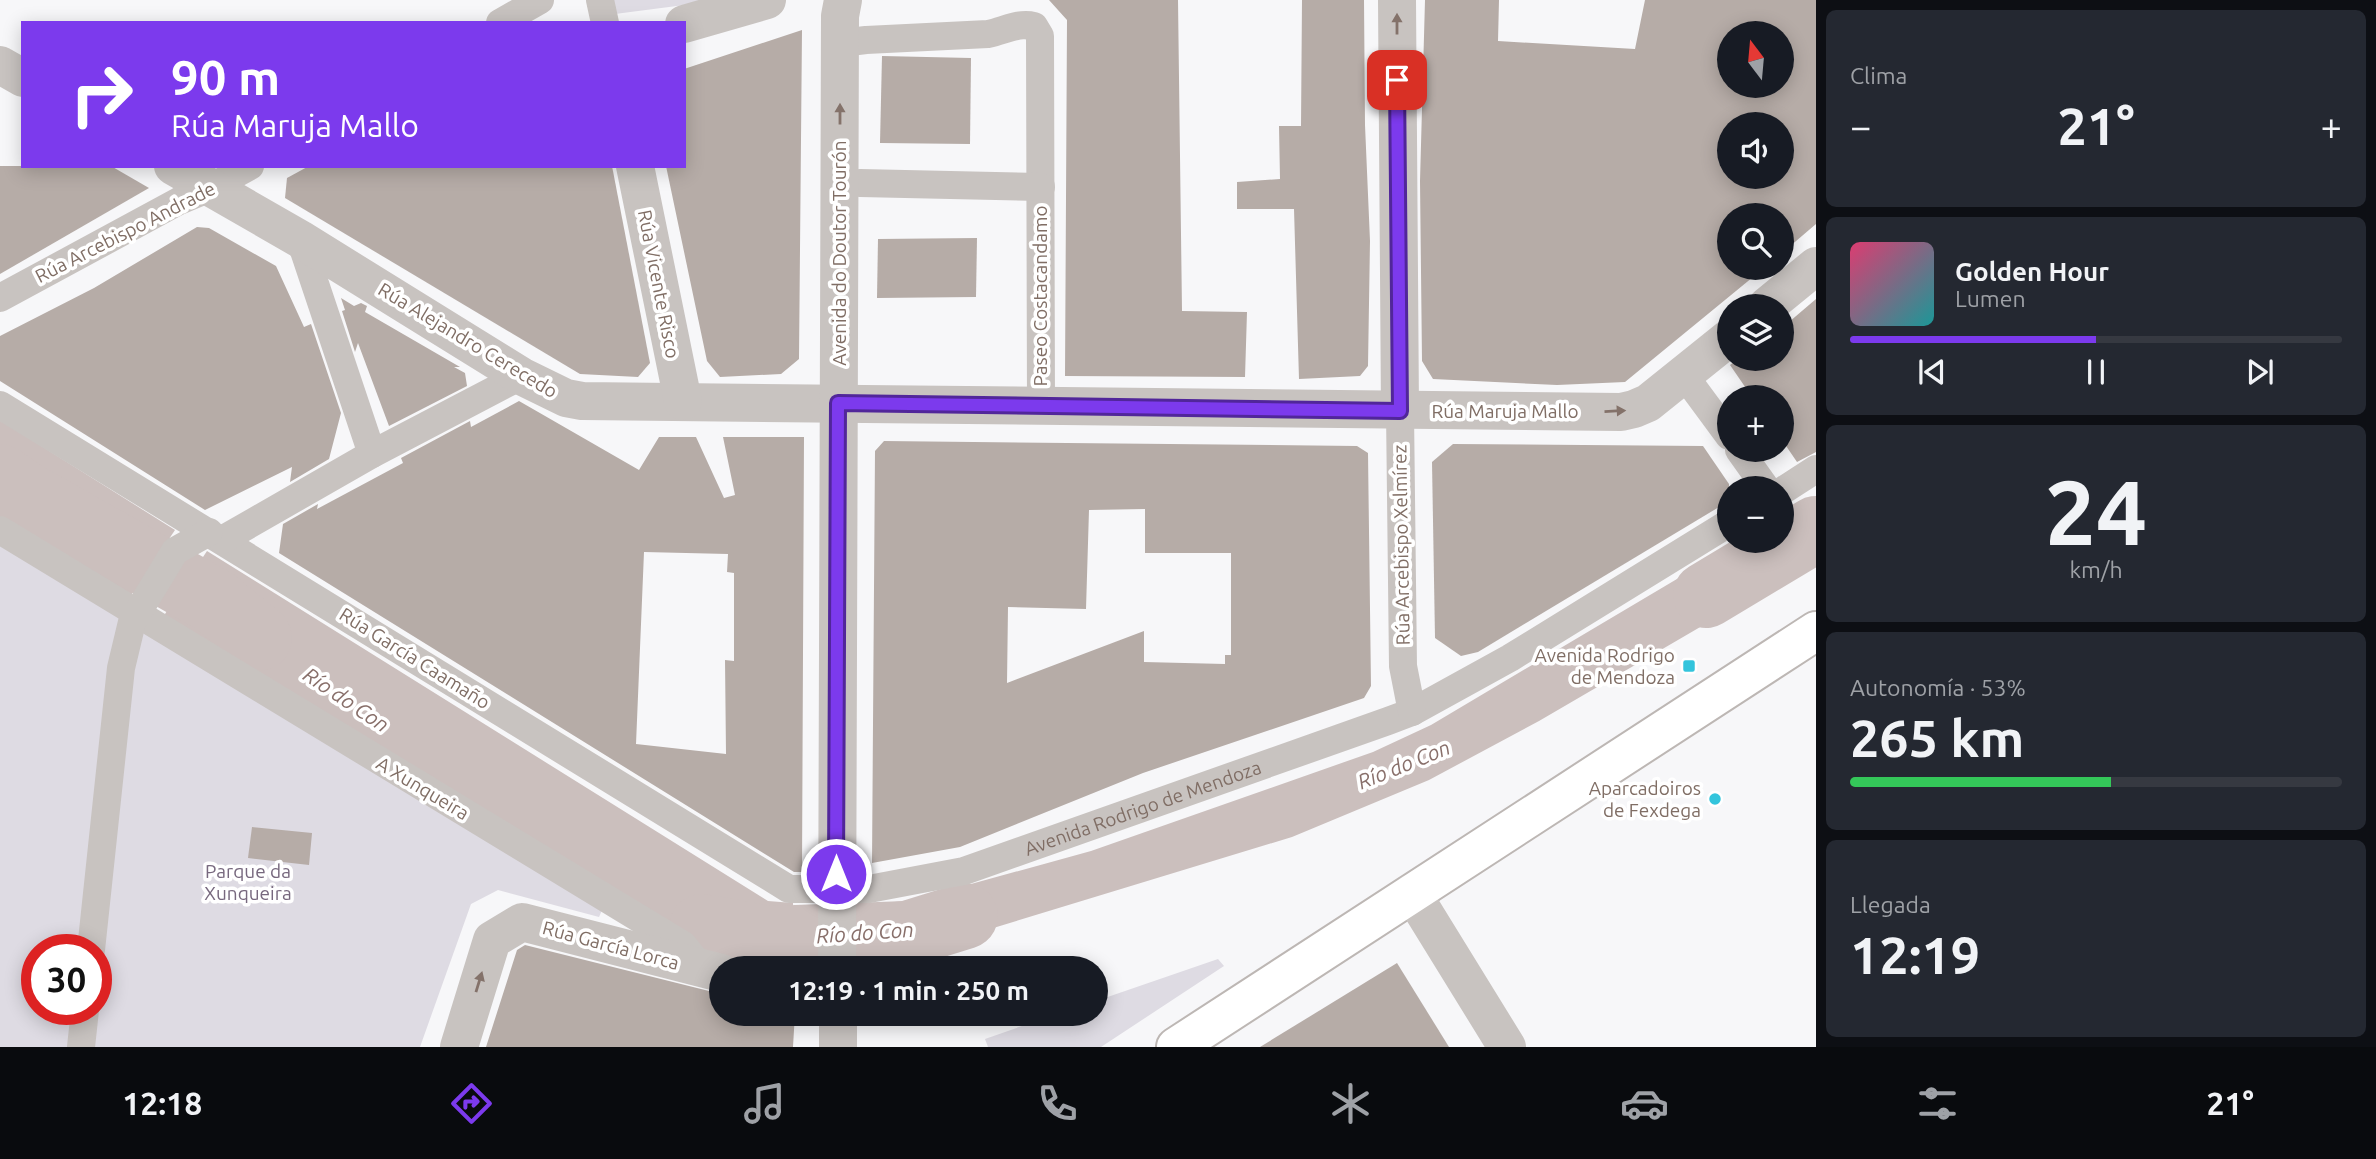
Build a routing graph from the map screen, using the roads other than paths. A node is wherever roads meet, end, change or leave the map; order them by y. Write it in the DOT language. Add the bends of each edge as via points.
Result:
graph roads {
  1 [pos="540,0"];
  2 [pos="600,0"];
  3 [pos="767,0"];
  4 [pos="843,0"];
  5 [pos="1397,0"];
  6 [pos="503,21"];
  7 [pos="605,21"];
  8 [pos="686,23"];
  9 [pos="841,43"];
  10 [pos="0,65"];
  11 [pos="21,77"];
  12 [pos="176,168"];
  13 [pos="246,168"];
  14 [pos="635,168"];
  15 [pos="860,183"];
  16 [pos="1041,187"];
  17 [pos="210,188"];
  18 [pos="300,239"];
  19 [pos="1816,266"];
  20 [pos="1782,294"];
  21 [pos="0,298"];
  22 [pos="1717,348"];
  23 [pos="1684,375"];
  24 [pos="521,376"];
  25 [pos="683,401"];
  26 [pos="838,403"];
  27 [pos="0,405"];
  28 [pos="1041,405"];
  29 [pos="1400,411"];
  30 [pos="1717,420"];
  31 [pos="372,454"];
  32 [pos="1816,469"];
  33 [pos="1794,483"];
  34 [pos="0,530"];
  35 [pos="1717,530"];
  36 [pos="216,536"];
  37 [pos="137,615"];
  38 [pos="1816,631"];
  39 [pos="1412,712"];
  40 [pos="1412,893"];
  41 [pos="836,894"];
  42 [pos="93,934"];
  43 [pos="837,956"];
  44 [pos="709,968"];
  45 [pos="709,970"];
  46 [pos="83,1025"];
  47 [pos="838,1026"];
  48 [pos="81,1047"];
  49 [pos="460,1047"];
  50 [pos="838,1047"];
  51 [pos="1176,1047"];
  52 [pos="1507,1047"];
  1 -- 6 [label="street"];
  2 -- 7 [label="street"];
  3 -- 8 [label="street"];
  4 -- 9 [label="street, Avenida do Doutor Tourón"];
  29 -- 5 [label="street, Rúa Arcebispo Xelmírez, one-way"];
  9 -- 16 [label="street, Paseo Costacandamo" via="988,34 1023,23 1034,26 1040,36"];
  26 -- 9 [label="street, Avenida do Doutor Tourón, one-way"];
  10 -- 11 [label="street"];
  12 -- 17 [label="street, Rúa Alejandro Cerecedo"];
  13 -- 17 [label="street, Rúa Arcebispo Andrade"];
  14 -- 25 [label="street, Rúa Vicente Risco"];
  15 -- 16 [label="street, Paseo Costacandamo"];
  16 -- 28 [label="street, Paseo Costacandamo"];
  17 -- 18 [label="street, Rúa Alejandro Cerecedo"];
  17 -- 21 [label="street, Rúa Arcebispo Andrade"];
  18 -- 24 [label="street, Rúa Alejandro Cerecedo"];
  18 -- 31 [label="street"];
  19 -- 20 [label="street"];
  22 -- 23 [label="street, Rúa Maruja Mallo"];
  29 -- 23 [label="street, Rúa Maruja Mallo, one-way" via="1621,412 1648,403"];
  23 -- 30 [label="street"];
  24 -- 25 [label="street, Rúa Alejandro Cerecedo" via="582,401"];
  24 -- 31 [label="street"];
  25 -- 26 [label="street, Rúa Alejandro Cerecedo"];
  26 -- 28 [label="street, Rúa Maruja Mallo"];
  26 -- 41 [label="street, Avenida do Doutor Tourón"];
  27 -- 36 [label="street, Rúa García Caamaño"];
  28 -- 29 [label="street, Rúa Maruja Mallo"];
  29 -- 39 [label="street, Rúa Arcebispo Xelmírez" via="1403,666"];
  31 -- 36 [label="street"];
  32 -- 33 [label="street"];
  34 -- 37 [label="street, A Xunqueira"];
  35 -- 39 [label="street, Avenida Rodrigo de Mendoza" via="1510,659"];
  36 -- 37 [label="street" via="175,551"];
  36 -- 41 [label="street, Rúa García Caamaño" via="789,889"];
  37 -- 42 [label="street" via="121,668"];
  37 -- 44 [label="street, A Xunqueira" via="683,945"];
  38 -- 40 [label="main road"];
  39 -- 41 [label="street, Avenida Rodrigo de Mendoza" via="964,871"];
  40 -- 51 [label="main road"];
  40 -- 52 [label="street"];
  41 -- 43 [label="street, Avenida do Doutor Tourón"];
  49 -- 45 [label="street, Rúa García Lorca, one-way" via="492,940 522,922"];
  46 -- 48 [label="street"];
  47 -- 50 [label="street"];
}
